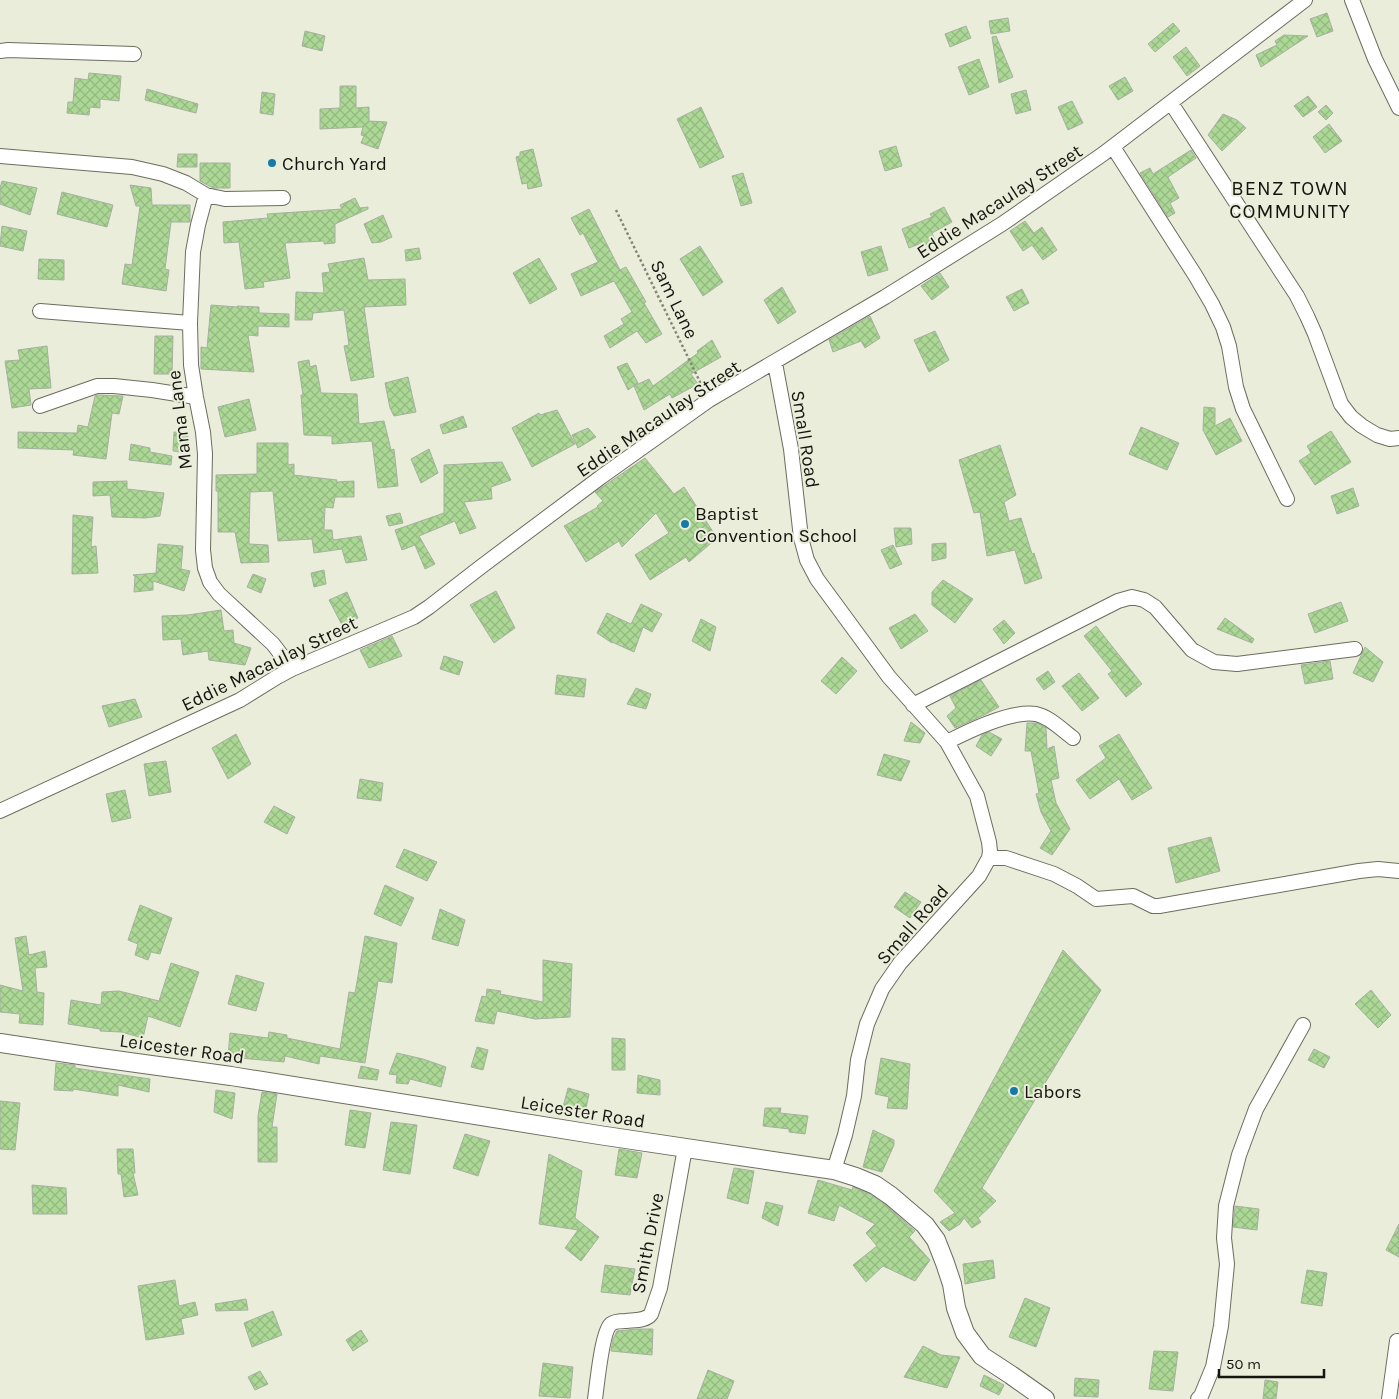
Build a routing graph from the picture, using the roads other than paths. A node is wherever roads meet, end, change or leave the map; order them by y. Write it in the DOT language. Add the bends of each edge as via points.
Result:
graph roads {
  1 [pos="1305,0"];
  2 [pos="1352,0"];
  3 [pos="0,51"];
  4 [pos="134,54"];
  5 [pos="1171,103"];
  6 [pos="1399,108"];
  7 [pos="1113,147"];
  8 [pos="0,156"];
  9 [pos="206,194"];
  10 [pos="283,198"];
  11 [pos="40,311"];
  12 [pos="190,323"];
  13 [pos="775,363"];
  14 [pos="196,397"];
  15 [pos="40,406"];
  16 [pos="1399,438"];
  17 [pos="1288,500"];
  18 [pos="1355,649"];
  19 [pos="292,669"];
  20 [pos="913,705"];
  21 [pos="1072,738"];
  22 [pos="947,742"];
  23 [pos="0,811"];
  24 [pos="989,858"];
  25 [pos="1399,871"];
  26 [pos="1303,1025"];
  27 [pos="0,1043"];
  28 [pos="685,1148"];
  29 [pos="834,1170"];
  30 [pos="1397,1341"];
  31 [pos="595,1399"];
  32 [pos="1045,1399"];
  33 [pos="1198,1399"];
  34 [pos="1390,1399"];
  1 -- 5 [label="street, Eddie Macaulay Street"];
  2 -- 6 [label="street"];
  3 -- 4 [label="street"];
  5 -- 7 [label="street, Eddie Macaulay Street"];
  5 -- 16 [label="street" via="1297,296 1341,404 1351,417 1377,435"];
  7 -- 13 [label="street, Eddie Macaulay Street" via="994,229"];
  7 -- 17 [label="street" via="1212,304 1229,346 1243,409"];
  8 -- 9 [label="street" via="132,167 163,174"];
  9 -- 10 [label="street" via="225,199"];
  9 -- 12 [label="street, Mama Lane" via="193,252"];
  11 -- 12 [label="street"];
  12 -- 14 [label="street, Mama Lane"];
  13 -- 19 [label="street, Eddie Macaulay Street" via="710,400 414,617"];
  13 -- 20 [label="street, Small Road" via="807,560 817,579"];
  14 -- 15 [label="street" via="97,386"];
  14 -- 19 [label="street, Mama Lane" via="205,454 205,568 219,594 273,644"];
  18 -- 20 [label="street" via="1237,664 1214,662 1192,650 1155,607 1132,597 1118,601"];
  19 -- 23 [label="street, Eddie Macaulay Street" via="240,700"];
  20 -- 22 [label="street, Small Road"];
  21 -- 22 [label="street" via="1036,714 1004,718"];
  22 -- 24 [label="street, Small Road" via="976,796 989,842"];
  24 -- 25 [label="street" via="1006,858 1054,874 1096,899 1133,896 1153,906 1359,871"];
  24 -- 29 [label="street, Small Road" via="978,876 900,963 882,988 867,1024 854,1096"];
  26 -- 33 [label="street" via="1256,1109 1239,1154 1226,1206 1224,1238 1227,1264 1221,1326 1214,1366"];
  27 -- 28 [label="street, Leicester Road" via="240,1077"];
  28 -- 29 [label="street, Leicester Road"];
  28 -- 31 [label="street, Smith Drive" via="660,1288 651,1314 643,1319 616,1322 607,1328"];
  29 -- 32 [label="street, Leicester Road" via="875,1185 925,1224 945,1263 965,1332 982,1356"];
  30 -- 34 [label="street"];
}
